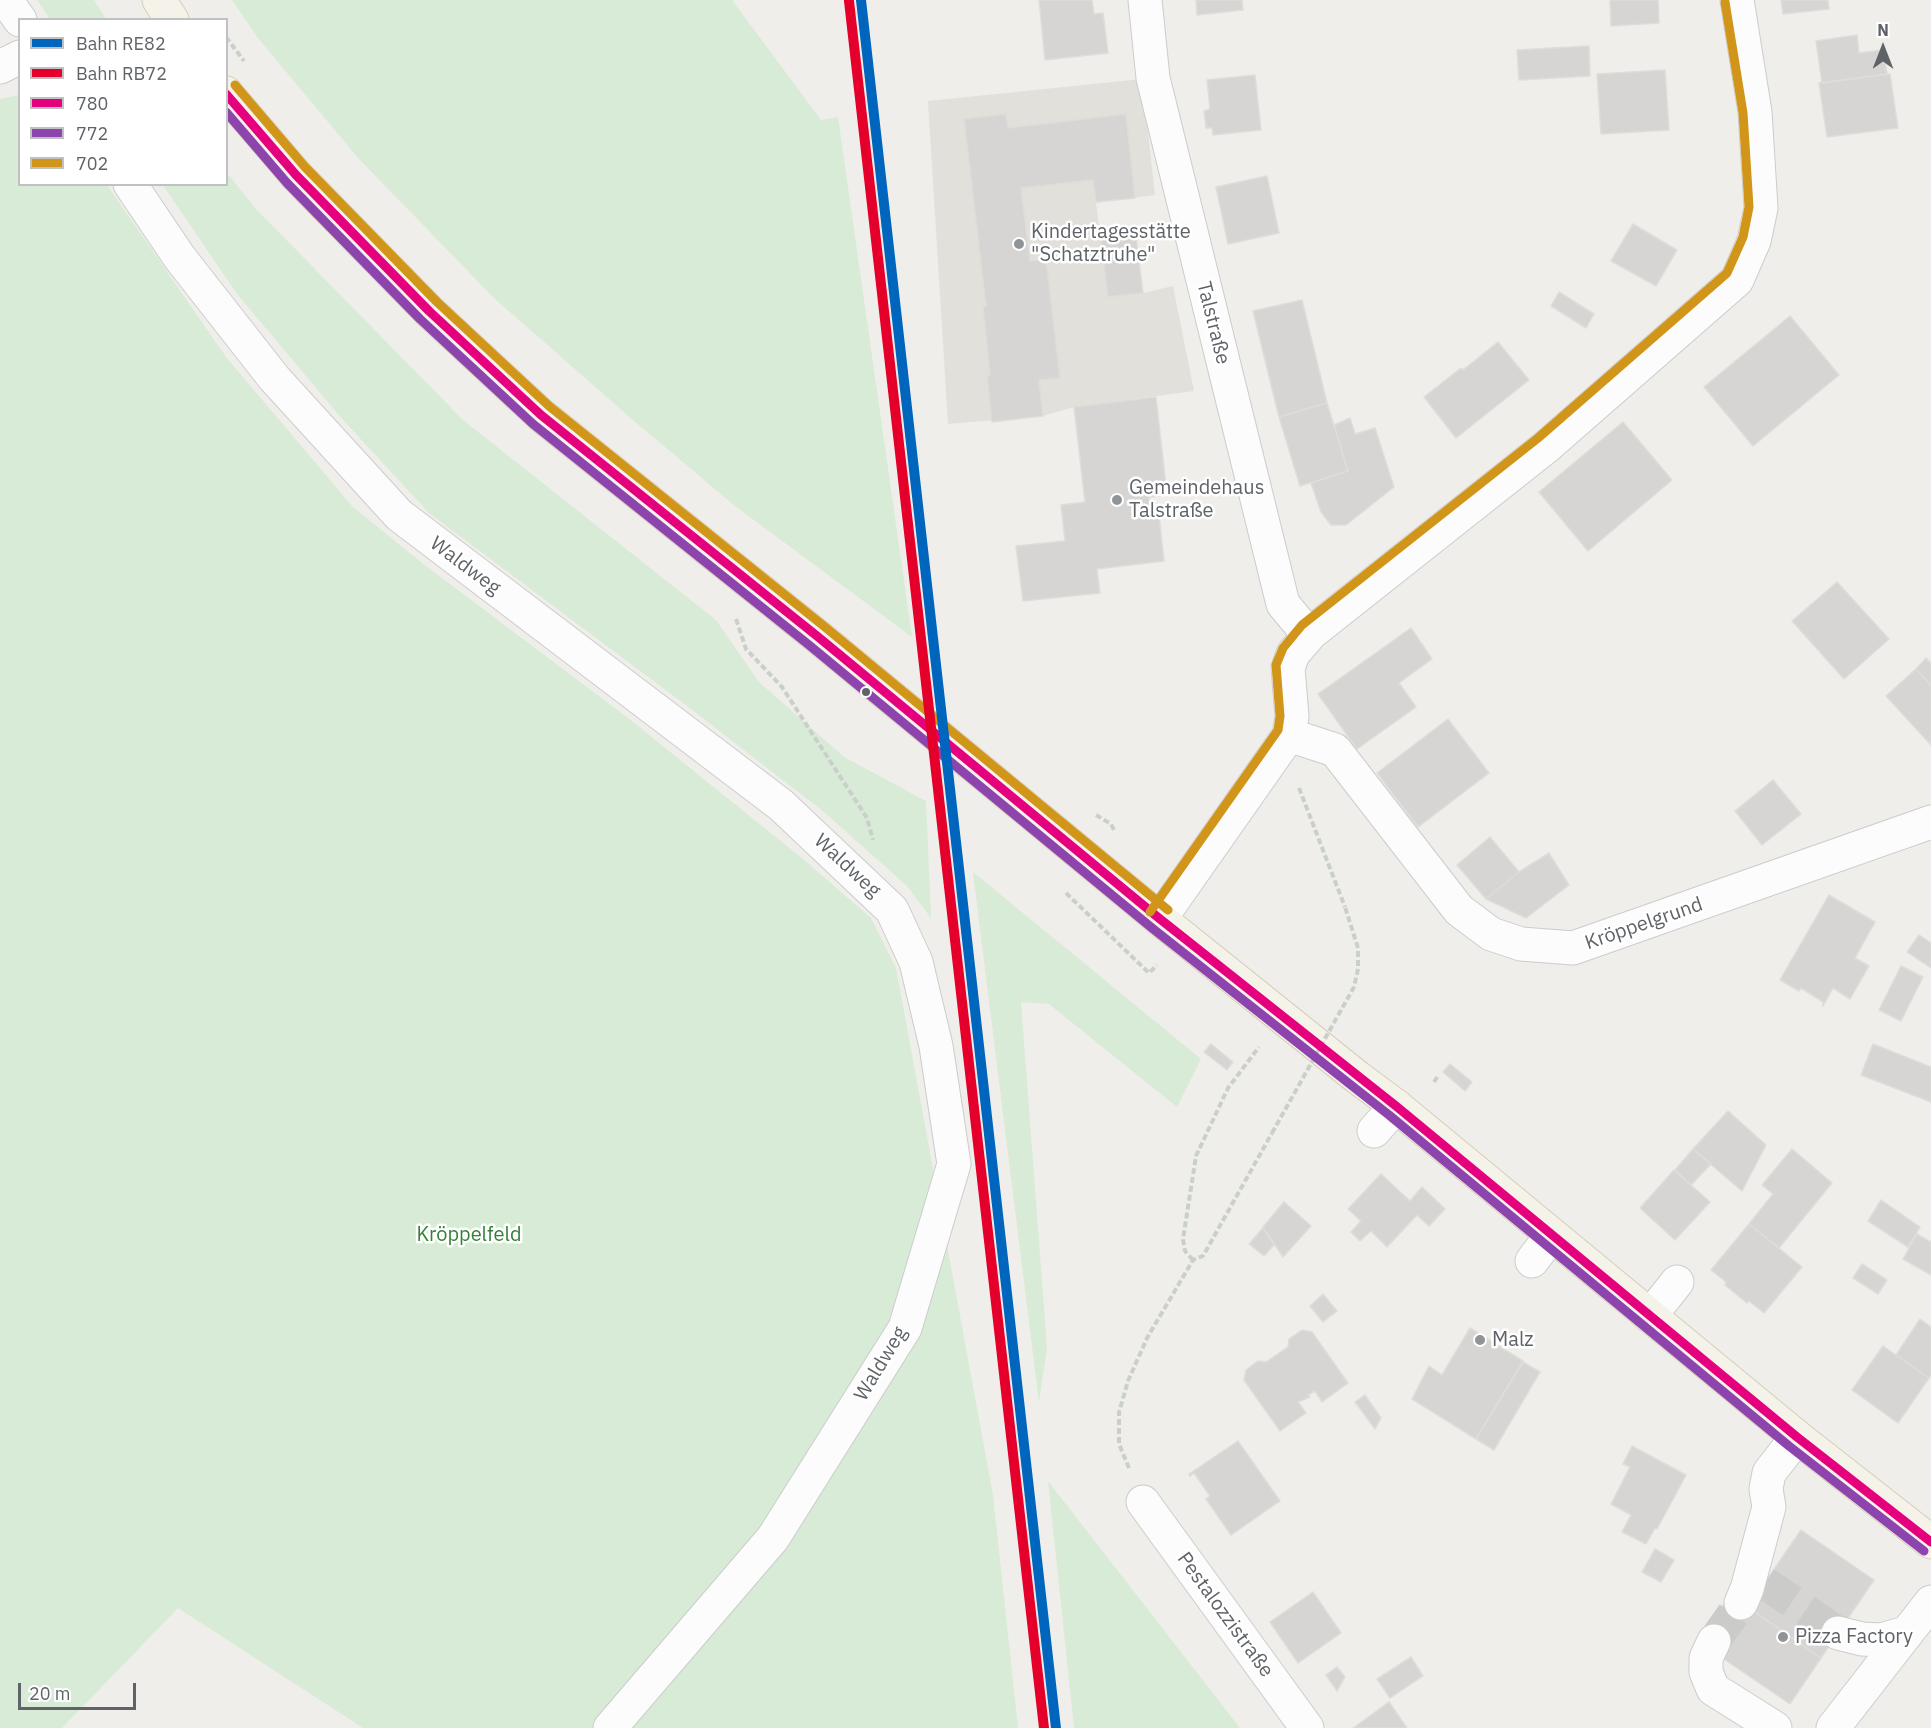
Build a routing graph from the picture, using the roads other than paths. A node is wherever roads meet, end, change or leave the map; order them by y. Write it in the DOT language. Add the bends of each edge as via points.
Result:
graph roads {
  1 [pos="6,0"];
  2 [pos="159,0"];
  3 [pos="1145,0"];
  4 [pos="1737,0"];
  5 [pos="19,18"];
  6 [pos="171,18"];
  7 [pos="18,58"];
  8 [pos="0,66"];
  9 [pos="228,95"];
  10 [pos="131,186"];
  11 [pos="1311,633"];
  12 [pos="1289,735"];
  13 [pos="1931,822"];
  14 [pos="1160,919"];
  15 [pos="1396,1106"];
  16 [pos="1374,1131"];
  17 [pos="1677,1282"];
  18 [pos="1650,1316"];
  19 [pos="1797,1437"];
  20 [pos="1143,1502"];
  21 [pos="1931,1542"];
  22 [pos="1753,1582"];
  23 [pos="1931,1602"];
  24 [pos="1838,1633"];
  25 [pos="1906,1634"];
  26 [pos="1714,1641"];
  27 [pos="609,1728"];
  28 [pos="1307,1728"];
  29 [pos="1775,1728"];
  30 [pos="1833,1728"];
  1 -- 5 [label="street"];
  2 -- 6 [label="main road"];
  3 -- 11 [label="street, Talstraße" via="1153,78 1283,604"];
  4 -- 11 [label="street" via="1755,112 1761,208 1754,241 1737,280 1546,447"];
  7 -- 8 [label="street"];
  9 -- 14 [label="main road" via="296,175 429,311 541,415"];
  10 -- 27 [label="street, Waldweg" via="180,258 274,378 399,515 781,805 892,910 916,962 936,1046 954,1164 905,1328 773,1538"];
  11 -- 12 [label="street" via="1293,654 1288,668 1292,716"];
  12 -- 13 [label="street, Kröppelgrund" via="1335,750 1459,910 1491,934 1521,944 1573,948"];
  12 -- 14 [label="street"];
  14 -- 15 [label="main road"];
  15 -- 16 [label="street"];
  15 -- 18 [label="main road" via="1542,1248"];
  17 -- 18 [label="street"];
  18 -- 19 [label="main road"];
  19 -- 21 [label="main road"];
  19 -- 22 [label="street" via="1769,1473 1768,1507"];
  20 -- 28 [label="street, Pestalozzistraße"];
  23 -- 25 [label="street"];
  24 -- 25 [label="street" via="1881,1640"];
  25 -- 30 [label="street"];
  26 -- 29 [label="street" via="1706,1658 1713,1689"];
}
